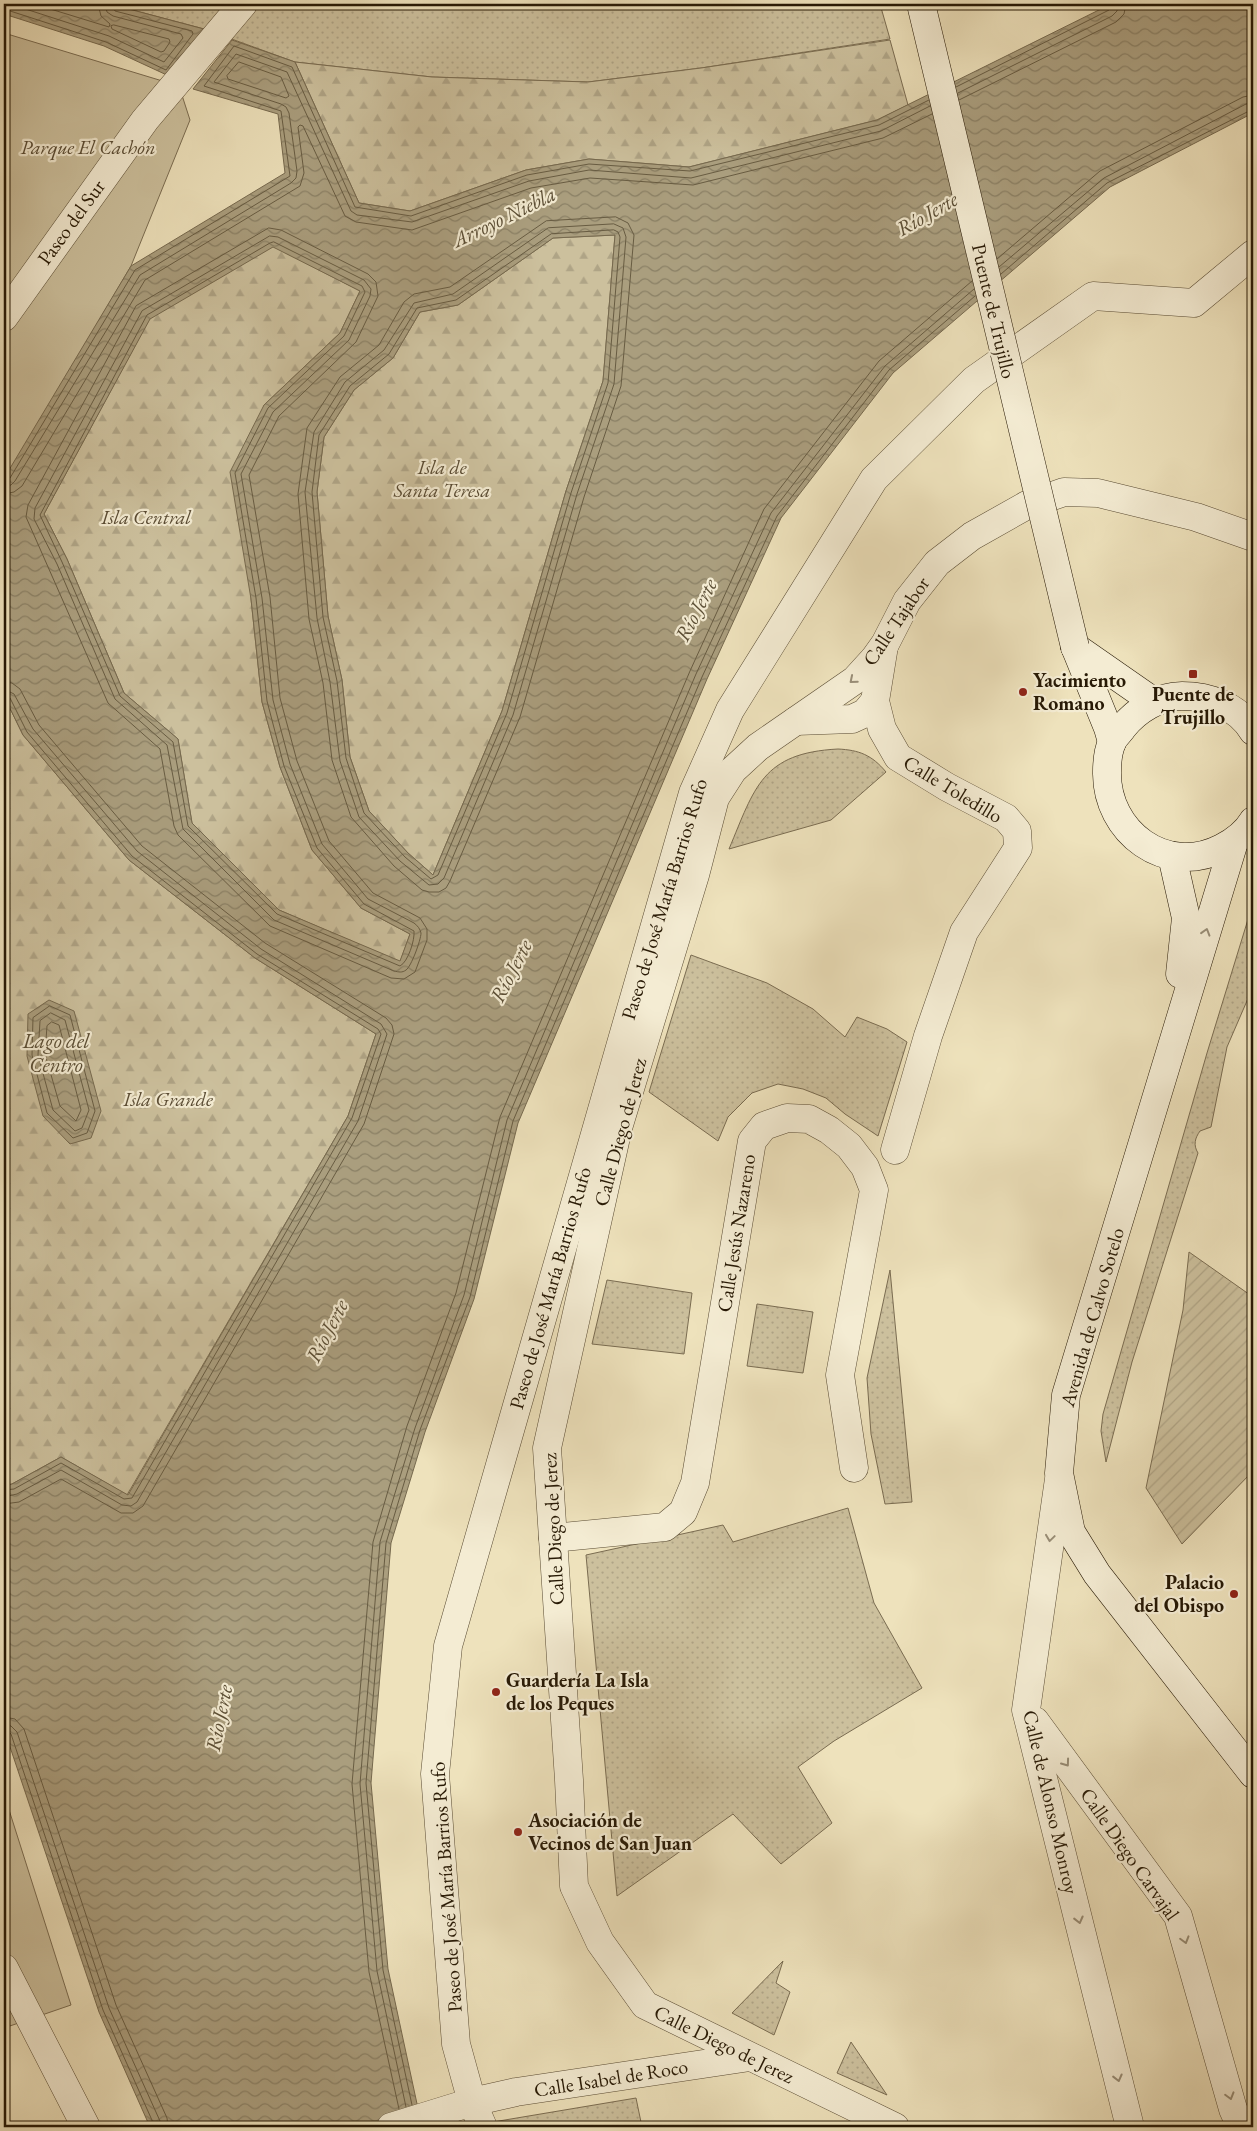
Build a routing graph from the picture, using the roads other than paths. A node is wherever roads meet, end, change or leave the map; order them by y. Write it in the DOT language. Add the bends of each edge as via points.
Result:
graph roads {
  1 [pos="921,4"];
  2 [pos="240,8"];
  3 [pos="1253,254"];
  4 [pos="4,317"];
  5 [pos="1253,537"];
  6 [pos="884,644"];
  7 [pos="1074,647"];
  8 [pos="874,701"];
  9 [pos="1154,702"];
  10 [pos="1248,718"];
  11 [pos="796,721"];
  12 [pos="1112,742"];
  13 [pos="1253,821"];
  14 [pos="1234,842"];
  15 [pos="1172,856"];
  16 [pos="1171,1045"];
  17 [pos="895,1150"];
  18 [pos="854,1468"];
  19 [pos="1059,1473"];
  20 [pos="553,1538"];
  21 [pos="1026,1710"];
  22 [pos="1253,1774"];
  23 [pos="4,1968"];
  24 [pos="750,2057"];
  25 [pos="472,2102"];
  26 [pos="86,2127"];
  27 [pos="391,2127"];
  28 [pos="483,2127"];
  29 [pos="895,2127"];
  30 [pos="1130,2127"];
  31 [pos="1241,2127"];
  1 -- 7 [label="street, Puente de Trujillo, bridge"];
  2 -- 4 [label="street, Paseo del Sur" via="145,120"];
  3 -- 25 [label="street, Paseo de José María Barrios Rufo" via="1194,303 1092,296 974,380 874,479 730,710 693,793 448,1646 435,1774 456,2044"];
  5 -- 6 [label="street, Calle Tajabor" via="1196,517 1098,493 1064,492 1027,505 972,536 937,563 907,601"];
  6 -- 8 [label="street, Calle Toledillo"];
  6 -- 11 [label="street, Calle Tajabor, one-way" via="855,680"];
  7 -- 9 [label="street"];
  7 -- 12 [label="street, Puente de Trujillo"];
  8 -- 11 [label="street" via="865,713 852,719"];
  8 -- 17 [label="street, Calle Toledillo" via="882,729 898,757 1006,818 1017,831 1018,848 964,932 928,1036"];
  9 -- 10 [label="street" via="1175,696 1198,696 1220,702"];
  9 -- 12 [label="street" via="1131,717"];
  11 -- 20 [label="street, Calle Diego de Jerez" via="758,747 733,770 716,798 618,1128 547,1448"];
  12 -- 15 [label="street" via="1107,762 1107,787 1114,812 1128,832 1148,848"];
  13 -- 14 [label="street"];
  14 -- 15 [label="street" via="1214,852 1193,857"];
  16 -- 14 [label="street, Avenida de Calvo Sotelo, one-way"];
  15 -- 16 [label="street, Avenida de Calvo Sotelo" via="1186,918"];
  16 -- 19 [label="street, Avenida de Calvo Sotelo" via="1066,1395"];
  18 -- 20 [label="street, Calle Jesús Nazareno" via="840,1375 874,1190 865,1167 849,1146 809,1119 788,1118 764,1126 752,1142 695,1483 684,1512 665,1527"];
  19 -- 21 [label="street, Calle de Alonso Monroy, one-way"];
  19 -- 22 [label="street, Avenida de Calvo Sotelo" via="1070,1532 1097,1574"];
  20 -- 24 [label="street, Calle Diego de Jerez" via="574,1886 600,1942 644,2005"];
  21 -- 30 [label="street, Calle de Alonso Monroy, one-way"];
  21 -- 31 [label="street, Calle Diego Carvajal, one-way" via="1178,1916 1233,2109"];
  23 -- 26 [label="street"];
  24 -- 25 [label="street, Calle Isabel de Roco" via="516,2092"];
  24 -- 29 [label="street, Calle Diego de Jerez"];
  25 -- 27 [label="street, Calle Isabel de Roco"];
  25 -- 28 [label="street, Paseo de José María Barrios Rufo"];
}
